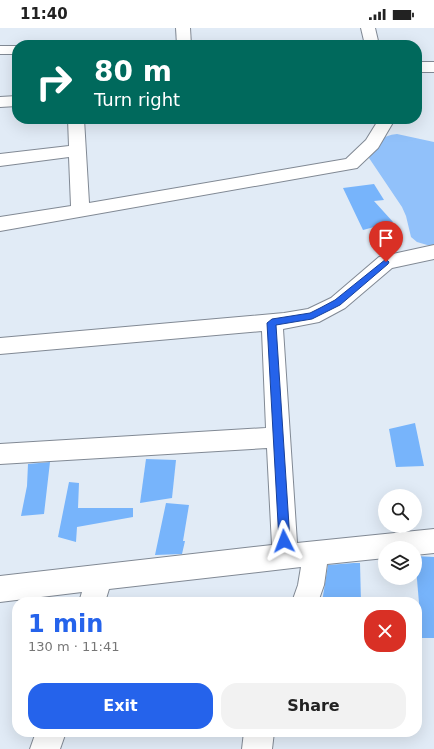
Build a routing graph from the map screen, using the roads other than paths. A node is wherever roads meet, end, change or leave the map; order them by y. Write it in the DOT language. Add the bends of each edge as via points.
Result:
graph roads {
  1 [pos="183,28"];
  2 [pos="368,28"];
  3 [pos="184,40"];
  4 [pos="371,40"];
  5 [pos="0,50"];
  6 [pos="12,50"];
  7 [pos="422,67"];
  8 [pos="434,67"];
  9 [pos="12,101"];
  10 [pos="0,102"];
  11 [pos="76,124"];
  12 [pos="384,124"];
  13 [pos="77,151"];
  14 [pos="0,160"];
  15 [pos="80,211"];
  16 [pos="0,224"];
  17 [pos="434,252"];
  18 [pos="272,323"];
  19 [pos="0,346"];
  20 [pos="278,437"];
  21 [pos="0,454"];
  22 [pos="434,541"];
  23 [pos="316,553"];
  24 [pos="285,556"];
  25 [pos="100,577"];
  26 [pos="0,589"];
  27 [pos="94,597"];
  28 [pos="306,597"];
  29 [pos="49,737"];
  30 [pos="258,737"];
  31 [pos="45,749"];
  32 [pos="257,749"];
  1 -- 3 [label="street"];
  2 -- 4 [label="street"];
  5 -- 6 [label="street"];
  7 -- 8 [label="street"];
  9 -- 10 [label="street"];
  11 -- 13 [label="street"];
  12 -- 15 [label="street" via="364,154 351,164"];
  13 -- 14 [label="street"];
  13 -- 15 [label="street"];
  15 -- 16 [label="street"];
  17 -- 18 [label="street" via="386,262 332,305 312,316"];
  18 -- 19 [label="street"];
  18 -- 20 [label="street"];
  20 -- 21 [label="street"];
  20 -- 24 [label="street"];
  22 -- 23 [label="street"];
  23 -- 24 [label="street"];
  23 -- 28 [label="street" via="311,585"];
  24 -- 25 [label="street"];
  25 -- 26 [label="street"];
  25 -- 27 [label="street"];
  29 -- 31 [label="street"];
  30 -- 32 [label="street"];
}
